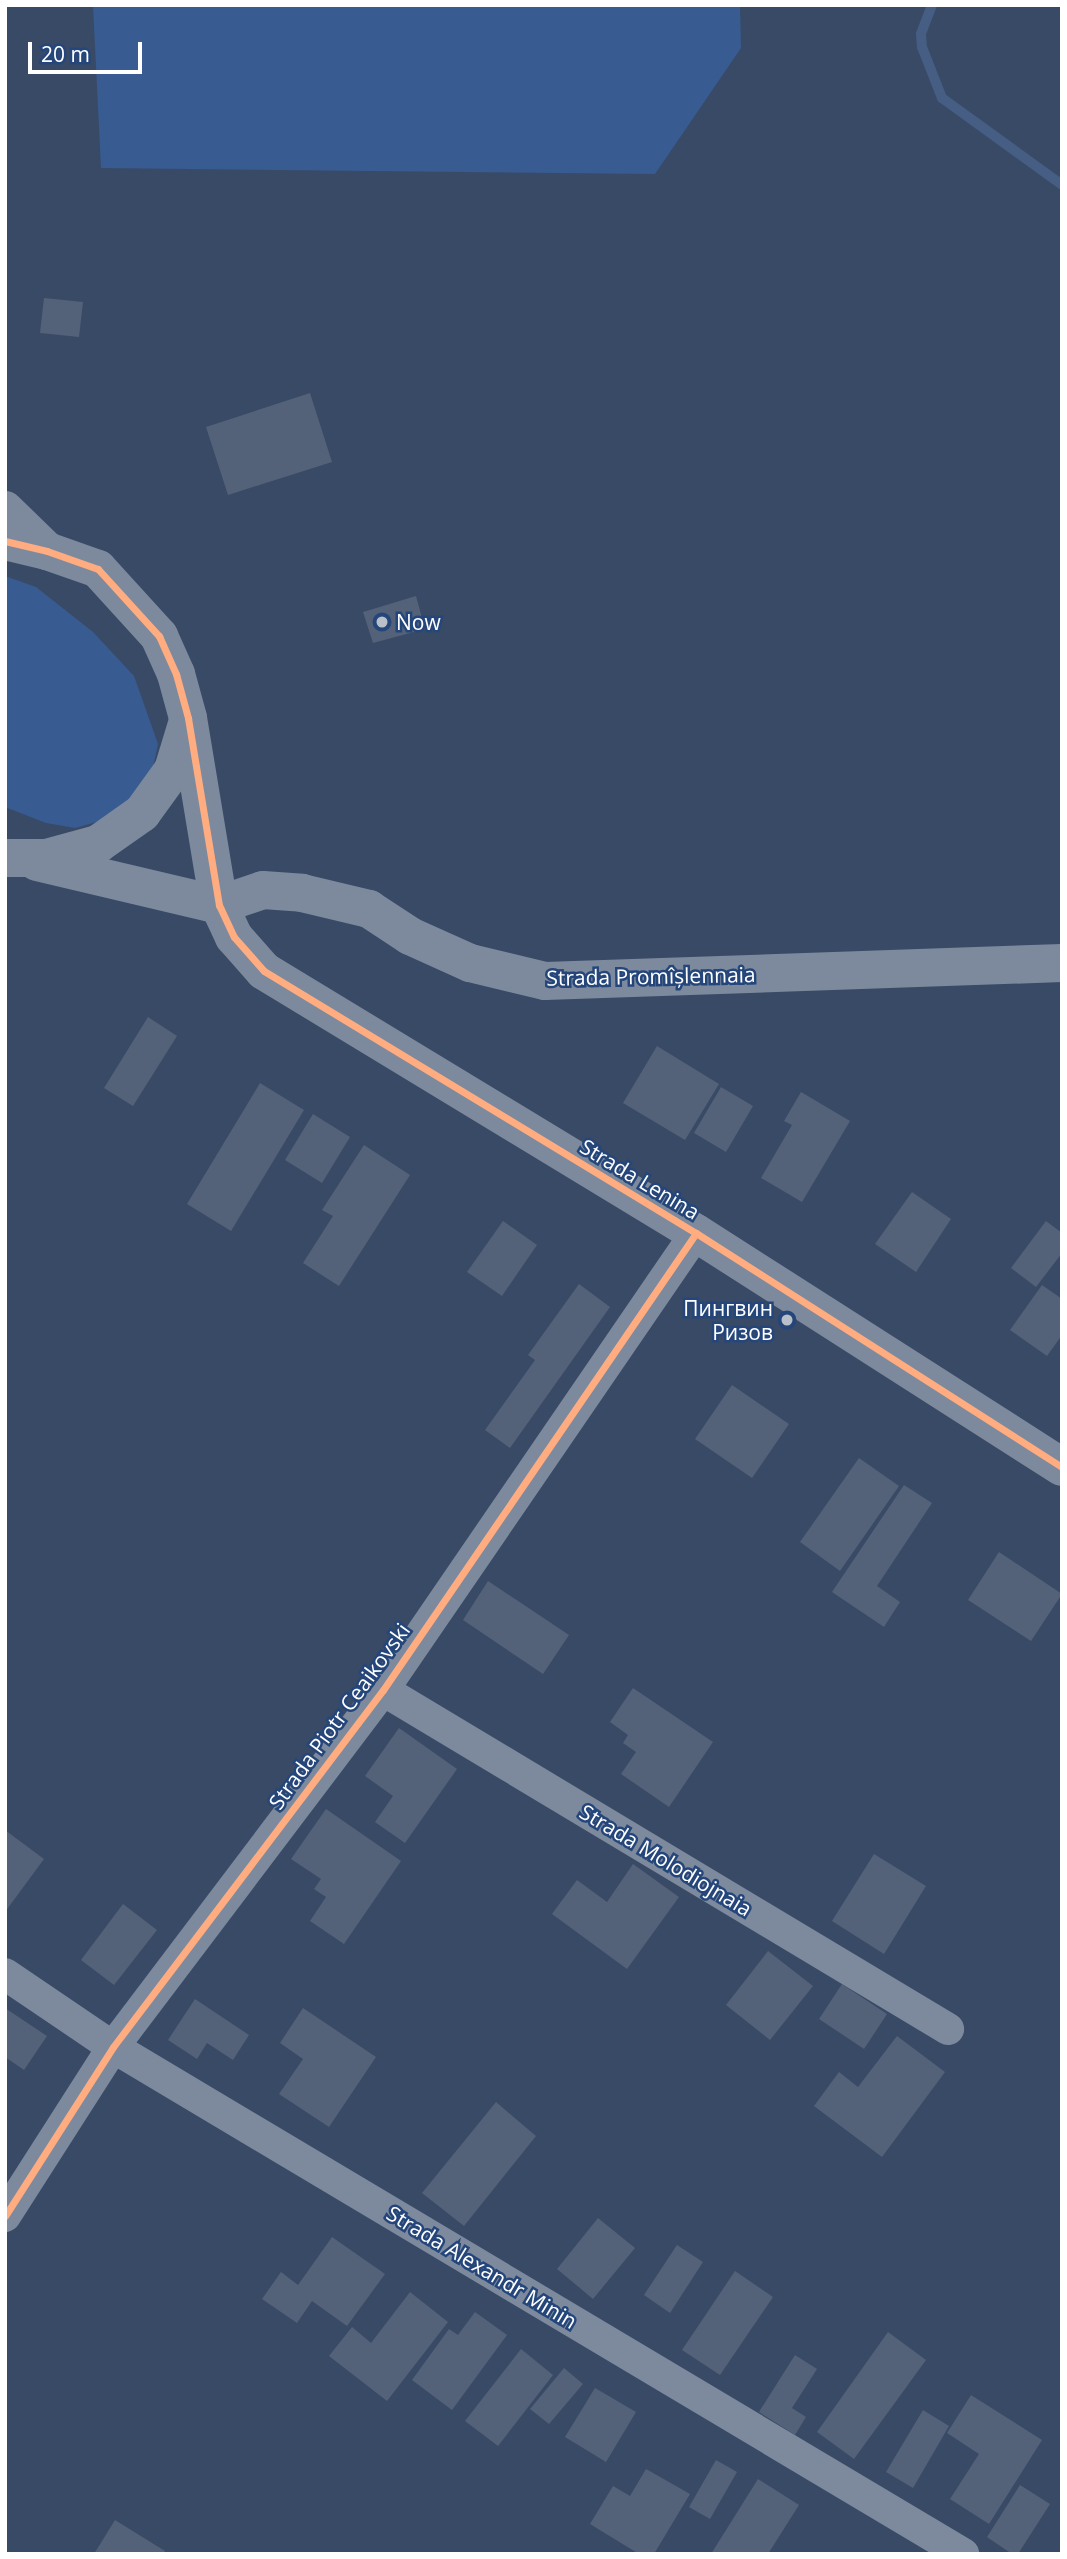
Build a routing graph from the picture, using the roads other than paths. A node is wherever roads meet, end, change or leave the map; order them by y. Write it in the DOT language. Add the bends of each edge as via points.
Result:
graph roads {
  1 [pos="5,510"];
  2 [pos="5,541"];
  3 [pos="47,551"];
  4 [pos="188,718"];
  5 [pos="13,858"];
  6 [pos="219,905"];
  7 [pos="1062,963"];
  8 [pos="696,1233"];
  9 [pos="1062,1467"];
  10 [pos="383,1690"];
  11 [pos="5,1974"];
  12 [pos="948,2029"];
  13 [pos="113,2047"];
  14 [pos="5,2216"];
  15 [pos="963,2554"];
  1 -- 3 [label="street"];
  2 -- 3 [label="street, Strada Lenina"];
  3 -- 4 [label="street, Strada Lenina" via="98,569 159,636"];
  4 -- 5 [label="street" via="173,770 142,813 98,844 46,858"];
  4 -- 6 [label="street, Strada Lenina"];
  5 -- 6 [label="street"];
  6 -- 7 [label="street, Strada Promîșlennaia" via="263,890 369,909 411,936 470,963 545,981"];
  6 -- 8 [label="street, Strada Lenina" via="234,937 264,971"];
  8 -- 9 [label="street, Strada Lenina"];
  8 -- 10 [label="street, Strada Piotr Ceaikovski"];
  10 -- 12 [label="street, Strada Molodiojnaia"];
  10 -- 13 [label="street, Strada Piotr Ceaikovski"];
  11 -- 13 [label="street, Strada Alexandr Minin"];
  13 -- 14 [label="street, Strada Piotr Ceaikovski"];
  13 -- 15 [label="street, Strada Alexandr Minin"];
}
